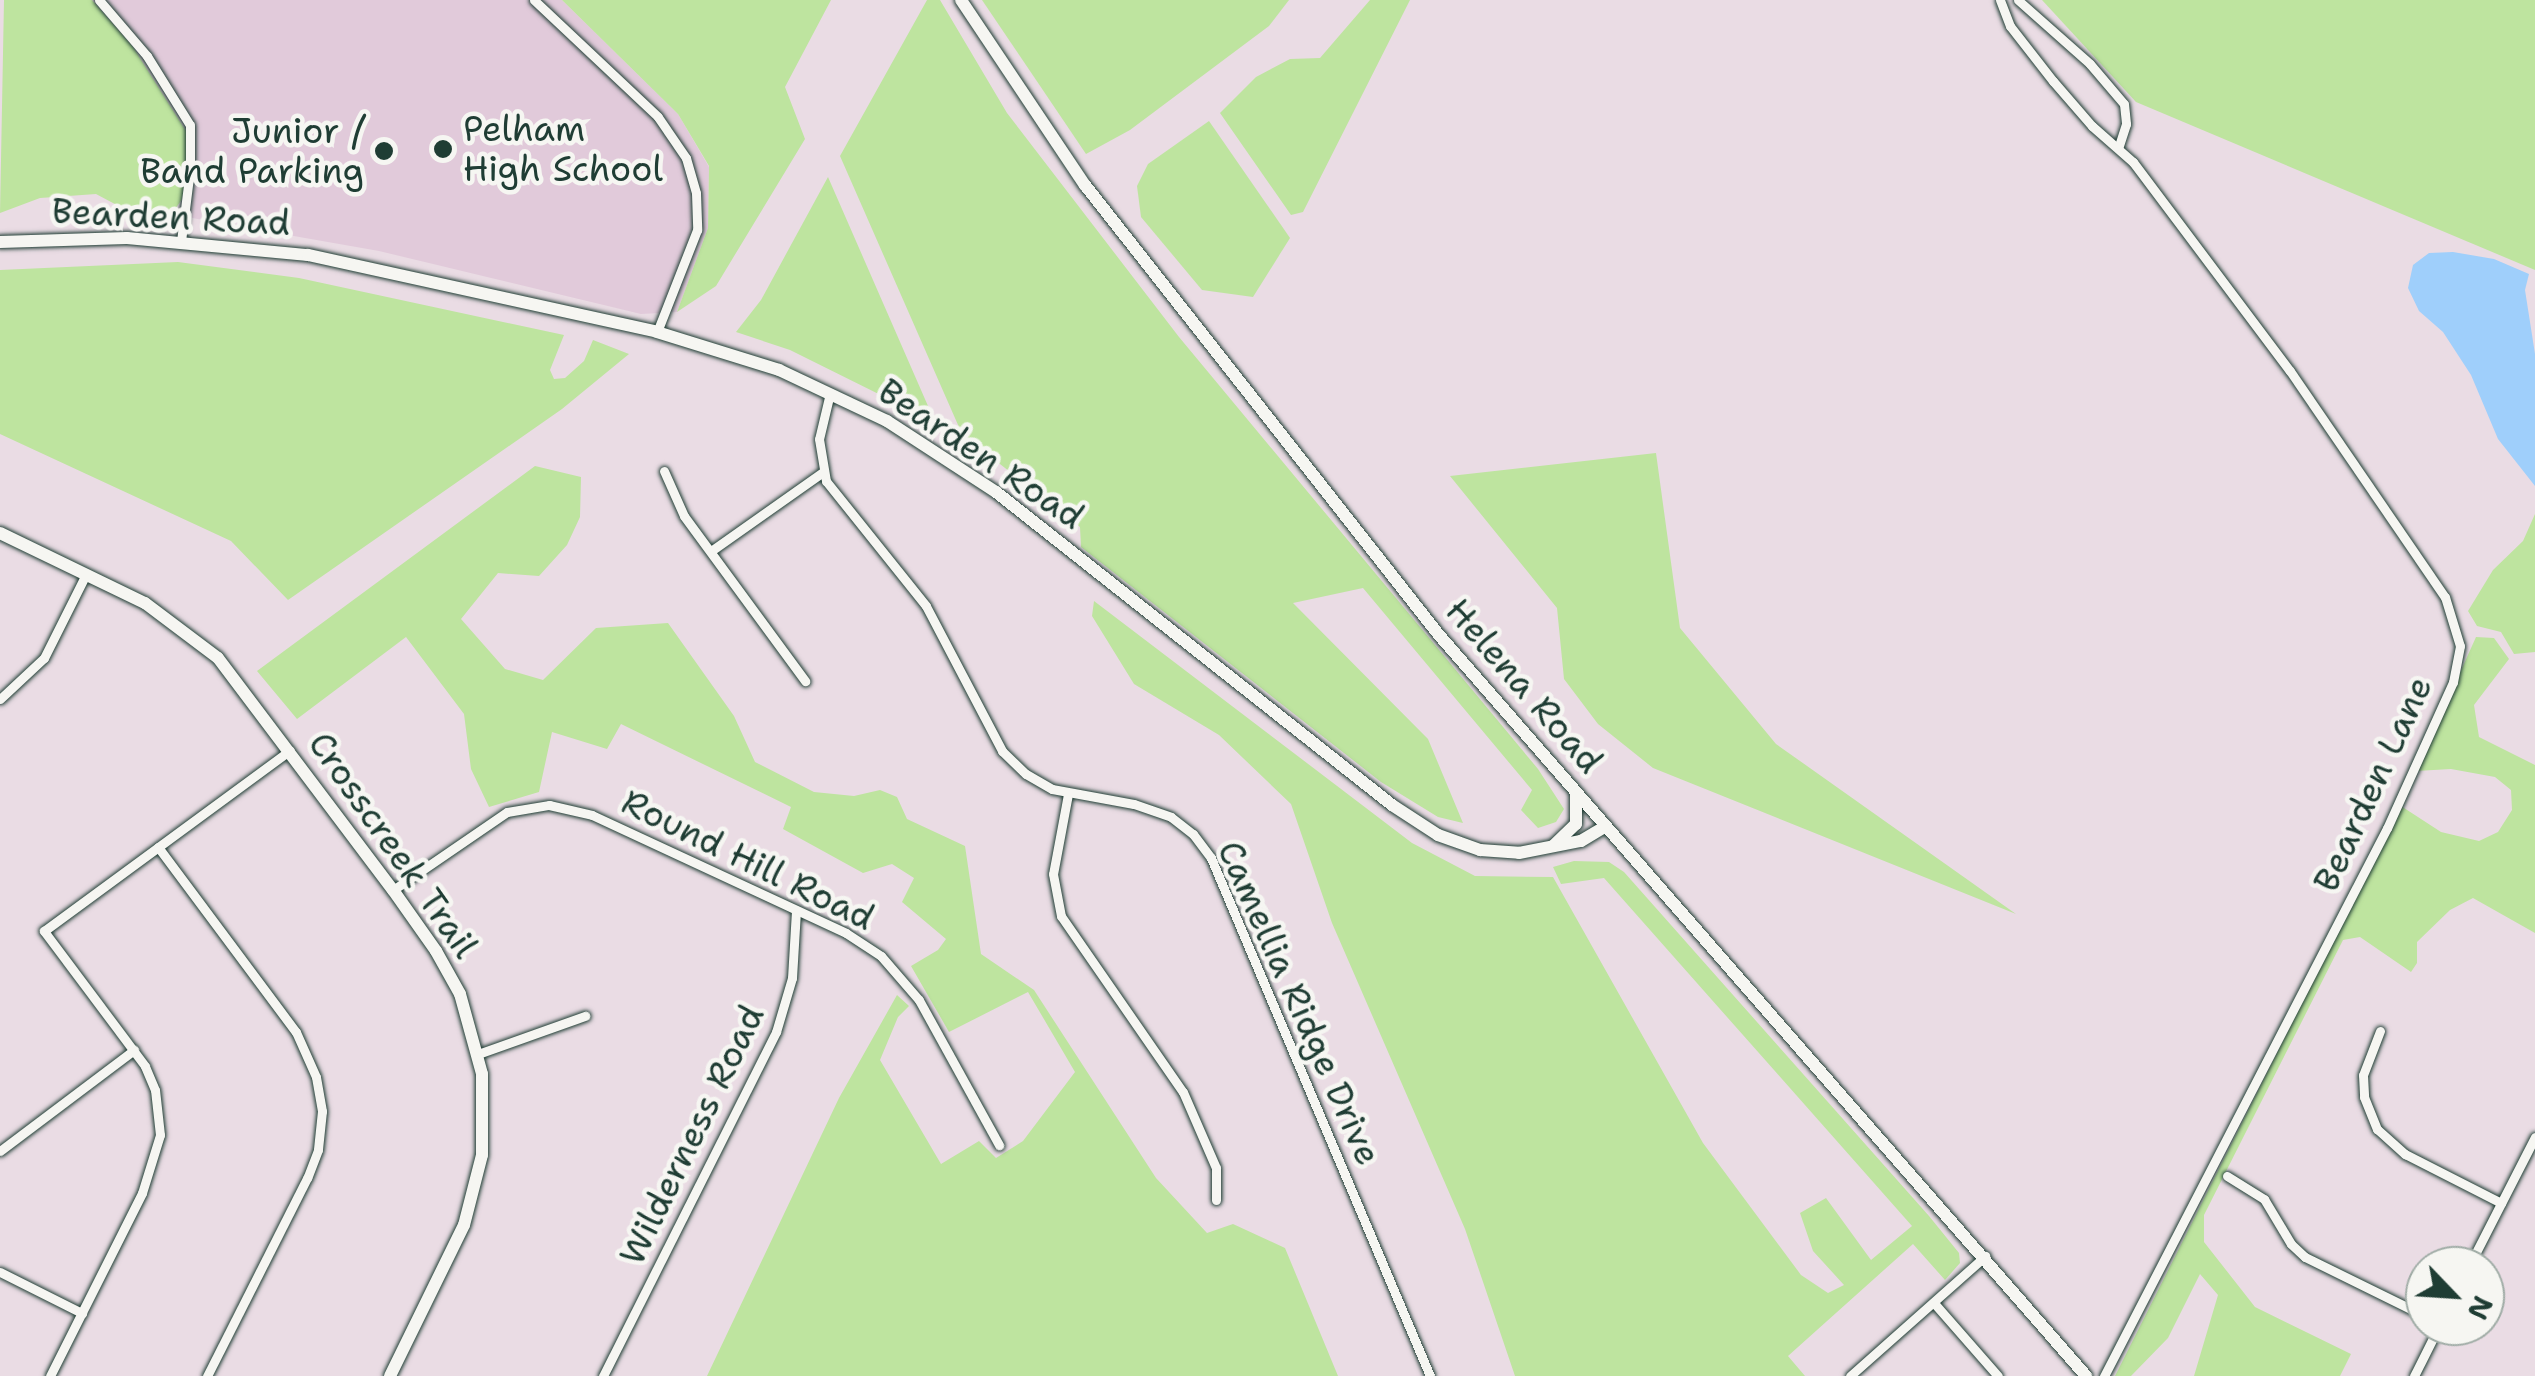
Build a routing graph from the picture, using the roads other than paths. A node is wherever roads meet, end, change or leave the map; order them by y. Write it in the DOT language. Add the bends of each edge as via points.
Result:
graph roads {
  1 [pos="99,0"];
  2 [pos="534,0"];
  3 [pos="960,0"];
  4 [pos="2000,0"];
  5 [pos="2018,0"];
  6 [pos="2118,148"];
  7 [pos="181,241"];
  8 [pos="0,242"];
  9 [pos="657,332"];
  10 [pos="830,392"];
  11 [pos="664,471"];
  12 [pos="824,472"];
  13 [pos="0,534"];
  14 [pos="711,551"];
  15 [pos="86,574"];
  16 [pos="806,681"];
  17 [pos="0,698"];
  18 [pos="290,750"];
  19 [pos="1068,794"];
  20 [pos="1576,794"];
  21 [pos="1606,826"];
  22 [pos="158,847"];
  23 [pos="1548,849"];
  24 [pos="392,890"];
  25 [pos="796,910"];
  26 [pos="585,1016"];
  27 [pos="2380,1031"];
  28 [pos="134,1050"];
  29 [pos="478,1054"];
  30 [pos="2535,1137"];
  31 [pos="999,1145"];
  32 [pos="0,1151"];
  33 [pos="2227,1176"];
  34 [pos="1216,1200"];
  35 [pos="2501,1203"];
  36 [pos="2479,1246"];
  37 [pos="1985,1256"];
  38 [pos="0,1272"];
  39 [pos="1934,1303"];
  40 [pos="2405,1306"];
  41 [pos="82,1313"];
  42 [pos="2429,1346"];
  43 [pos="1863,1365"];
  44 [pos="50,1376"];
  45 [pos="207,1376"];
  46 [pos="390,1376"];
  47 [pos="603,1376"];
  48 [pos="1430,1376"];
  49 [pos="1850,1376"];
  50 [pos="1873,1376"];
  51 [pos="1998,1376"];
  52 [pos="2086,1376"];
  53 [pos="2104,1376"];
  54 [pos="2414,1376"];
  1 -- 7 [label="street" via="147,56 190,125"];
  2 -- 9 [label="street" via="667,126 691,173 697,230"];
  3 -- 20 [label="street, Helena Road" via="1059,150 1218,358 1438,635"];
  4 -- 6 [label="street, Bearden Lane" via="2010,26 2053,81"];
  5 -- 6 [label="street" via="2124,104"];
  6 -- 53 [label="street, Bearden Lane" via="2270,342 2384,503 2445,597 2460,646 2453,682 2387,828"];
  7 -- 8 [label="street, Bearden Road"];
  7 -- 9 [label="street, Bearden Road" via="338,260"];
  9 -- 10 [label="street, Bearden Road"];
  10 -- 12 [label="street" via="819,439"];
  10 -- 23 [label="street, Bearden Road" via="920,441 1025,512 1410,819 1480,850"];
  11 -- 14 [label="street" via="684,516"];
  12 -- 14 [label="street"];
  12 -- 19 [label="street, Camellia Ridge Drive" via="834,494 926,606 1002,751 1026,774"];
  13 -- 15 [label="street, Crosscreek Trail"];
  14 -- 16 [label="street"];
  15 -- 17 [label="street" via="44,658"];
  15 -- 18 [label="street, Crosscreek Trail" via="145,604 204,646"];
  18 -- 22 [label="street"];
  18 -- 24 [label="street, Crosscreek Trail"];
  19 -- 34 [label="street" via="1053,874 1061,916 1183,1092 1216,1168"];
  19 -- 48 [label="street, Camellia Ridge Drive" via="1158,811 1183,826 1212,858"];
  20 -- 21 [label="street, Helena Road"];
  20 -- 23 [label="street" via="1576,824"];
  21 -- 23 [label="street, Bearden Road" via="1590,838"];
  21 -- 37 [label="street, Helena Road"];
  22 -- 28 [label="street" via="44,931"];
  22 -- 45 [label="street" via="304,1044 322,1111 312,1166"];
  24 -- 25 [label="street, Round Hill Road" via="490,819 549,805 604,820"];
  24 -- 29 [label="street, Crosscreek Trail" via="448,971"];
  25 -- 31 [label="street, Round Hill Road" via="863,943 897,970"];
  25 -- 47 [label="street, Wilderness Road" via="789,992 776,1032"];
  26 -- 29 [label="street"];
  27 -- 35 [label="street" via="2363,1075 2376,1129 2405,1154"];
  28 -- 32 [label="street"];
  28 -- 41 [label="street" via="156,1090 157,1153"];
  29 -- 46 [label="street, Crosscreek Trail" via="484,1136 477,1179 455,1245"];
  30 -- 35 [label="street"];
  33 -- 40 [label="street" via="2264,1199 2306,1257"];
  35 -- 36 [label="street"];
  37 -- 39 [label="street"];
  37 -- 52 [label="street, Helena Road"];
  38 -- 41 [label="street"];
  39 -- 43 [label="street"];
  39 -- 51 [label="street"];
  41 -- 44 [label="street"];
  42 -- 54 [label="street"];
  43 -- 49 [label="street"];
  43 -- 50 [label="street"];
}
